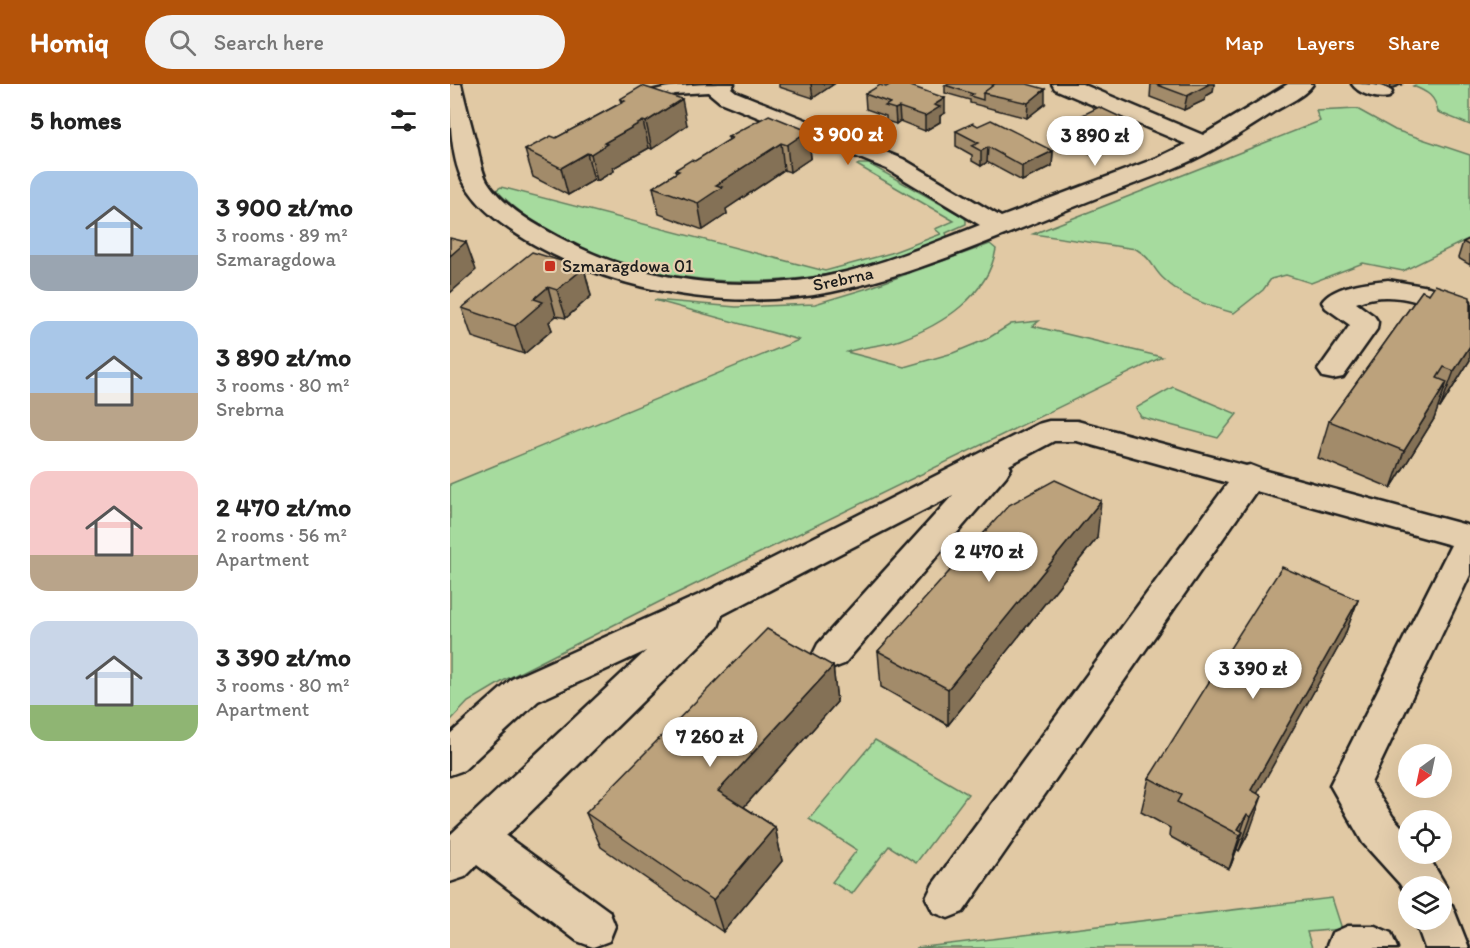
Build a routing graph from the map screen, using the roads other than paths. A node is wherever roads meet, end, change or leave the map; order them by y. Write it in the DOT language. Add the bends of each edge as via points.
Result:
graph roads {
  1 [pos="450,84"];
  2 [pos="716,84"];
  3 [pos="1063,84"];
  4 [pos="1302,84"];
  5 [pos="655,95"];
  6 [pos="1206,144"];
  7 [pos="1000,226"];
  8 [pos="1470,310"];
  9 [pos="1333,370"];
  10 [pos="1007,454"];
  11 [pos="1250,476"];
  12 [pos="1470,539"];
  13 [pos="724,599"];
  14 [pos="831,654"];
  15 [pos="450,758"];
  16 [pos="463,851"];
  17 [pos="1419,876"];
  18 [pos="948,898"];
  19 [pos="592,926"];
  20 [pos="1441,930"];
  21 [pos="1348,948"];
  22 [pos="1375,948"];
  23 [pos="1447,948"];
  1 -- 7 [label="street, Srebrna" via="473,178 501,212 524,229 576,256 645,278 723,290 781,290 828,284 883,270"];
  2 -- 5 [label="street" via="670,88"];
  2 -- 7 [label="street" via="728,97 895,164"];
  3 -- 6 [label="street"];
  4 -- 6 [label="street, Srebrna"];
  6 -- 7 [label="street, Srebrna"];
  8 -- 9 [label="street" via="1410,290 1381,287 1357,291 1336,302 1364,322"];
  10 -- 11 [label="street" via="1049,431 1065,430"];
  10 -- 13 [label="street"];
  10 -- 14 [label="street"];
  11 -- 12 [label="street"];
  11 -- 18 [label="street"];
  12 -- 17 [label="street" via="1350,784 1377,830"];
  13 -- 15 [label="street" via="525,690"];
  13 -- 16 [label="street"];
  16 -- 19 [label="street"];
  20 -- 23 [label="street"];
  21 -- 22 [label="street"];
}
